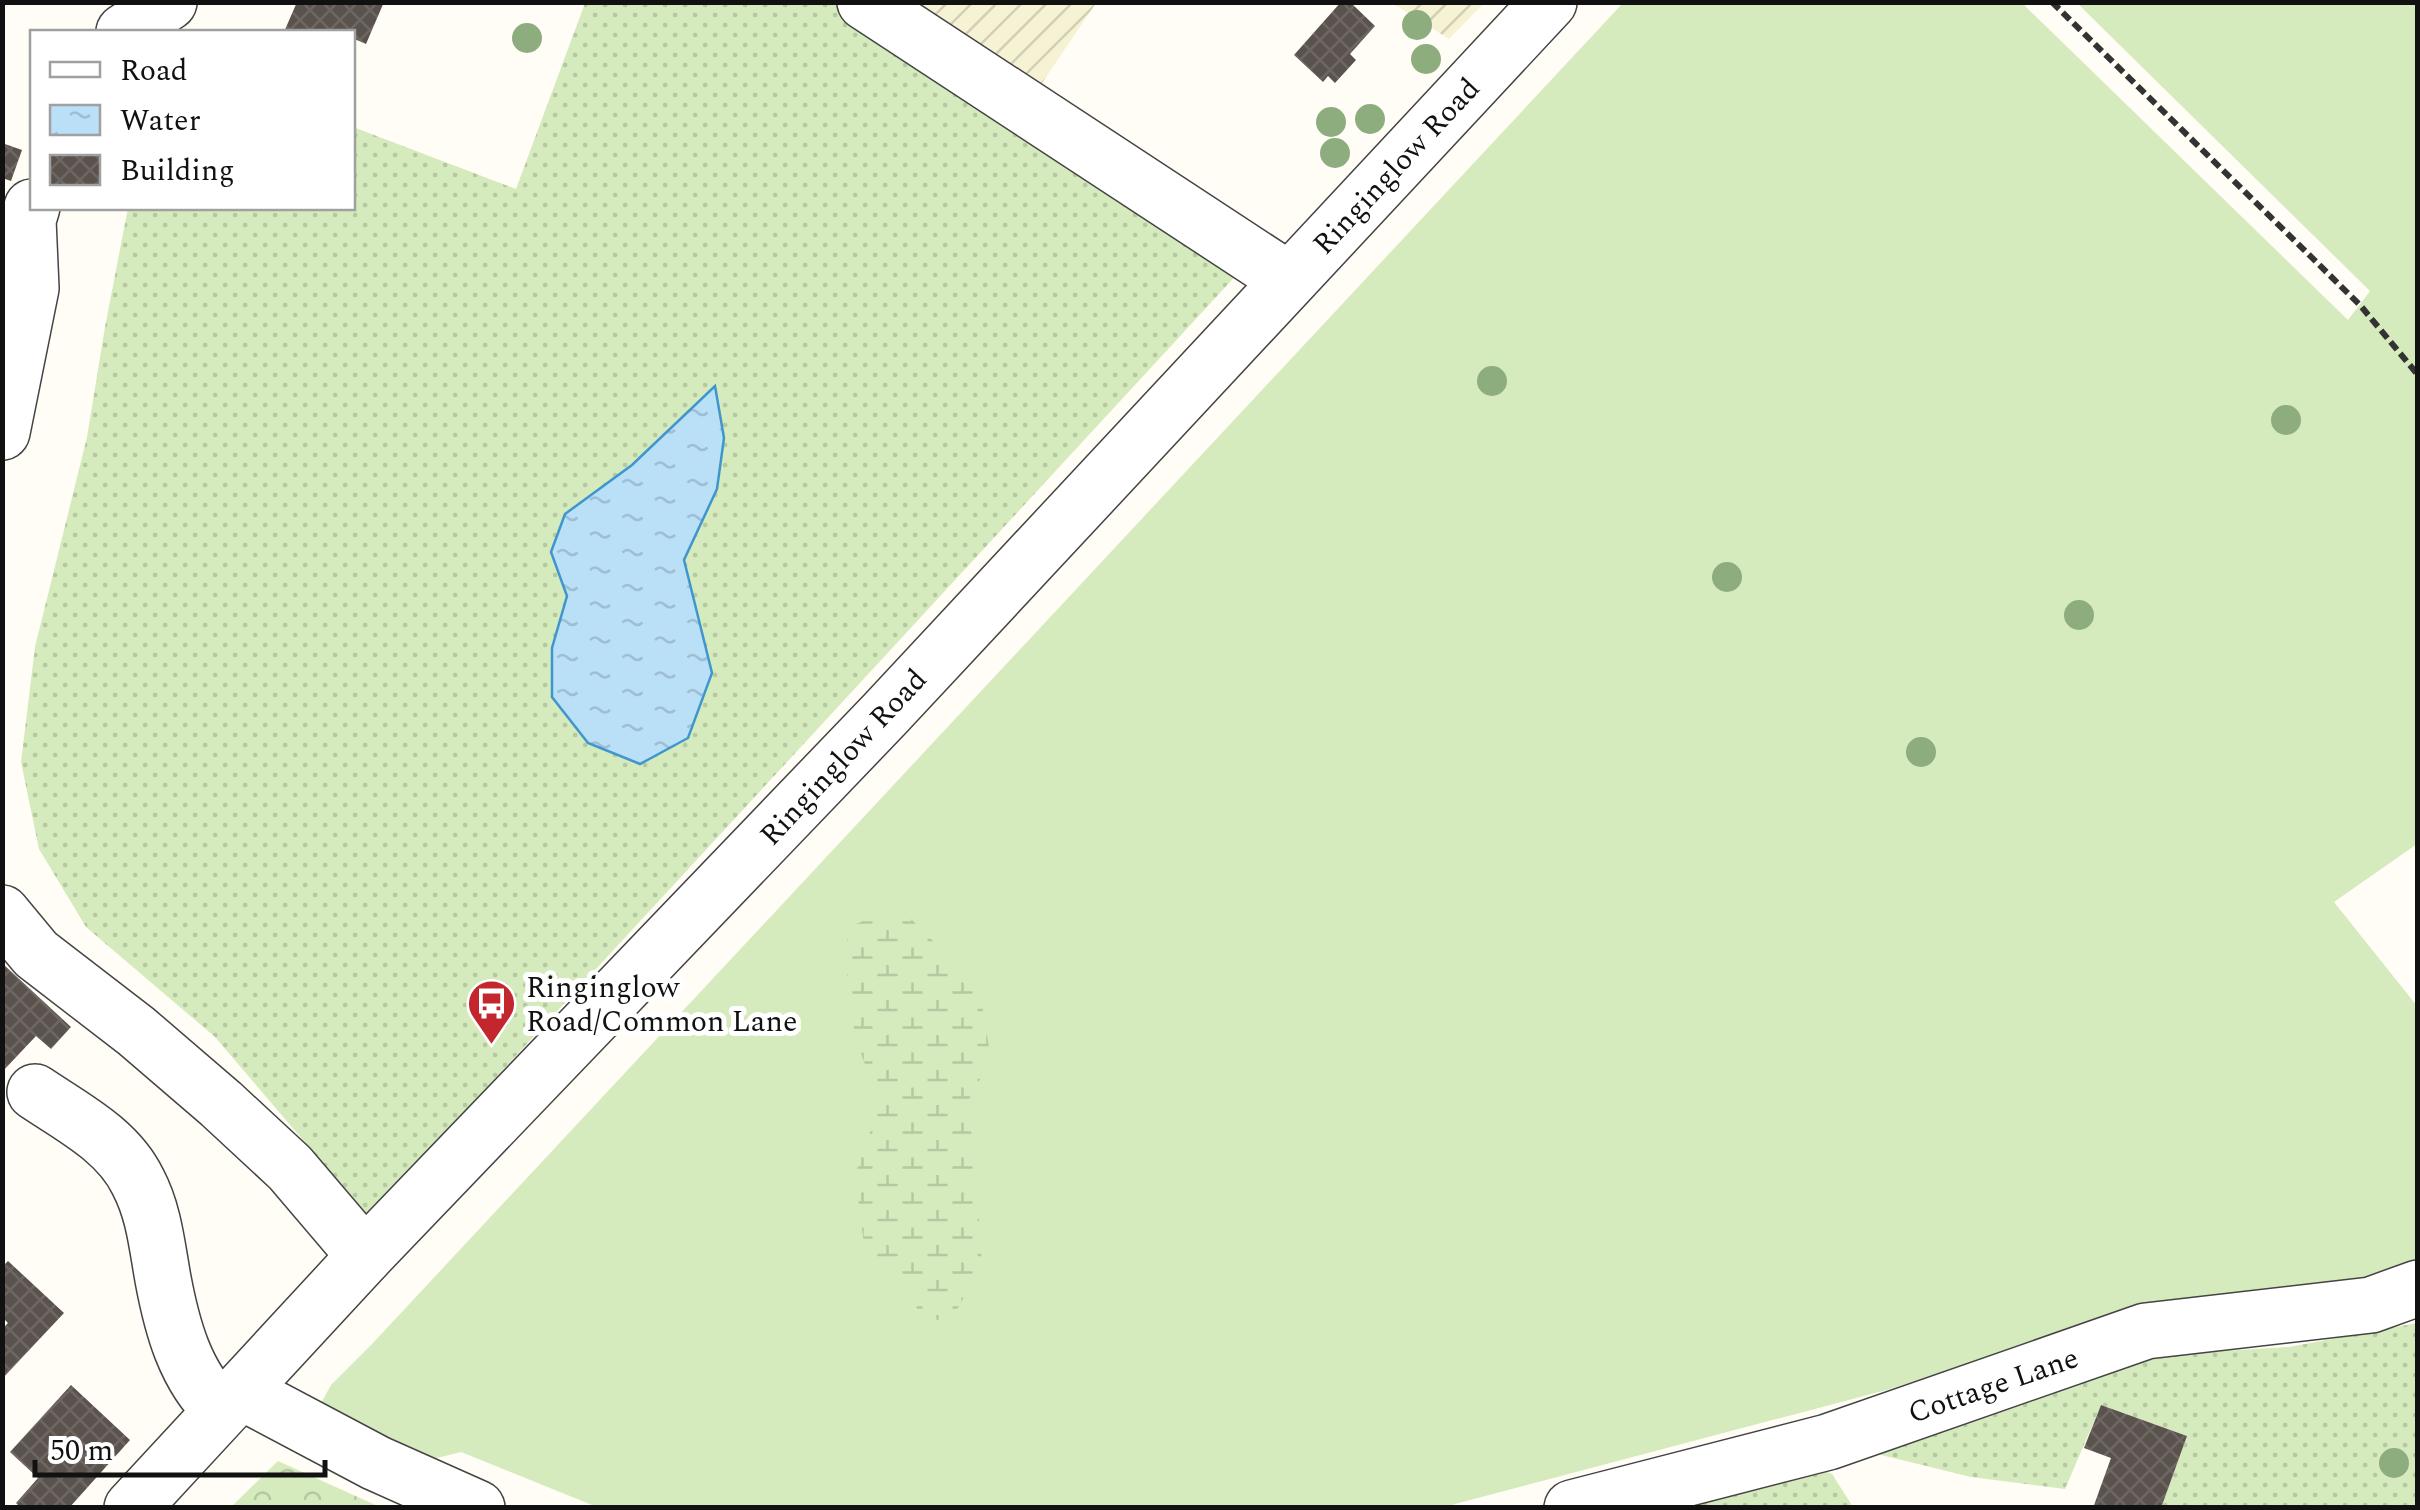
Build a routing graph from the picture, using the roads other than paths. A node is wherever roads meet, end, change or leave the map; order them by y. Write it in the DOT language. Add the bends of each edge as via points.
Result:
graph roads {
  1 [pos="168,2"];
  2 [pos="865,2"];
  3 [pos="1549,2"];
  4 [pos="127,30"];
  5 [pos="31,210"];
  6 [pos="1288,280"];
  7 [pos="2,432"];
  8 [pos="2,913"];
  9 [pos="35,1092"];
  10 [pos="365,1256"];
  11 [pos="2418,1288"];
  12 [pos="231,1401"];
  13 [pos="132,1508"];
  14 [pos="476,1508"];
  15 [pos="1572,1508"];
  1 -- 4 [label="street"];
  2 -- 6 [label="street"];
  3 -- 6 [label="street, Ringinglow Road"];
  5 -- 7 [label="street" via="31,288"];
  6 -- 10 [label="street, Ringinglow Road"];
  8 -- 10 [label="street" via="36,954 150,1043 290,1168"];
  9 -- 12 [label="street" via="112,1145 138,1181 188,1366 209,1398"];
  10 -- 12 [label="street, Ringinglow Road"];
  11 -- 15 [label="street, Cottage Lane" via="2371,1305 2146,1331 1828,1442"];
  12 -- 13 [label="street, Ringinglow Road"];
  12 -- 14 [label="street"];
}
